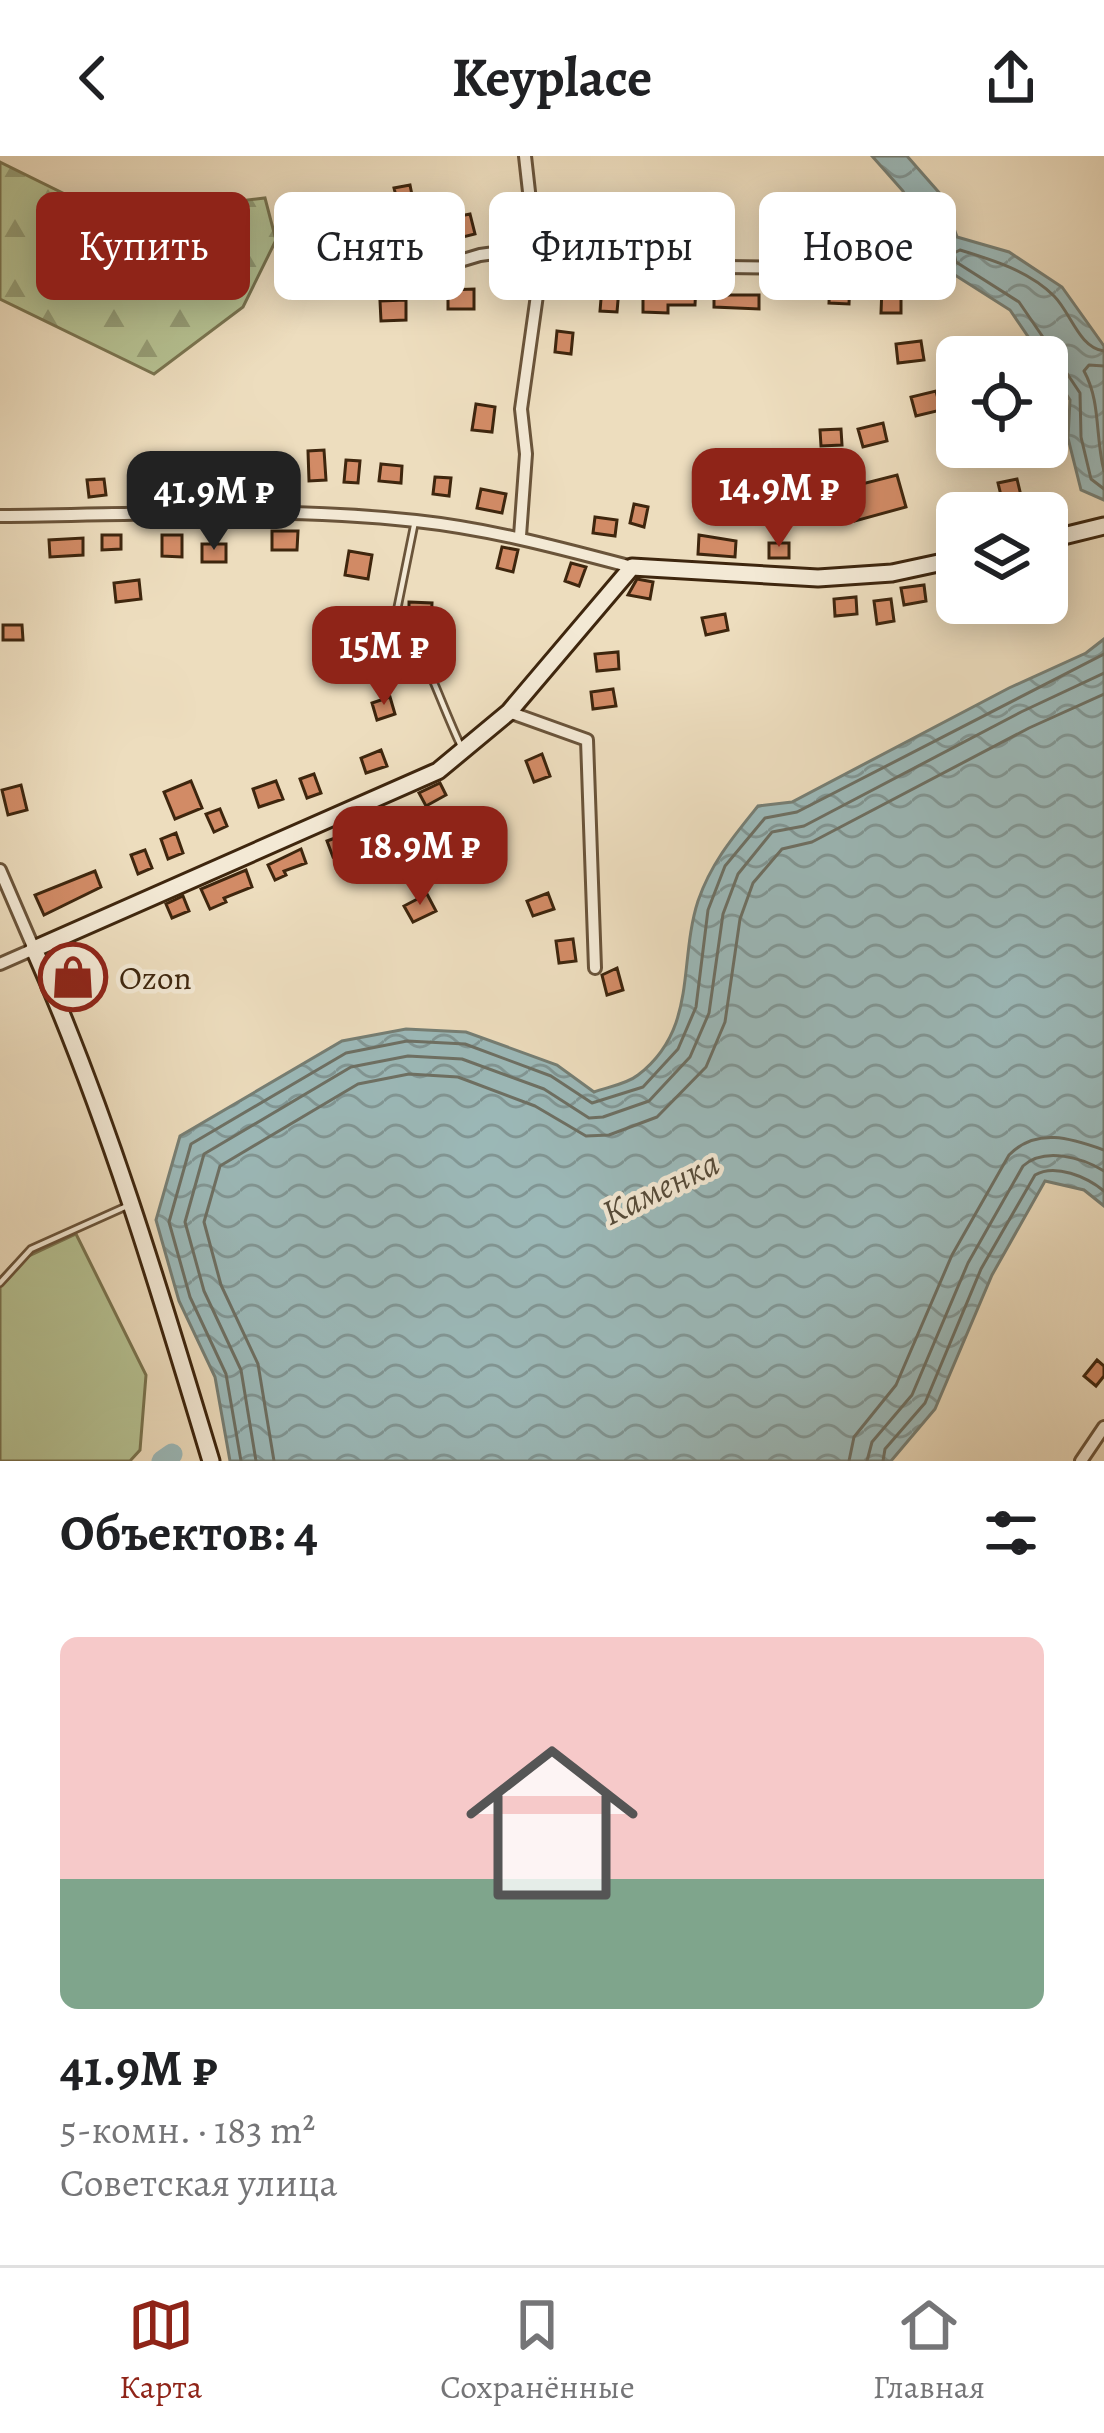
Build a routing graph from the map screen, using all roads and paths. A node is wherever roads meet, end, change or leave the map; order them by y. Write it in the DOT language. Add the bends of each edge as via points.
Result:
graph roads {
  1 [pos="525,156"];
  2 [pos="530,192"];
  3 [pos="536,300"];
  4 [pos="0,516"];
  5 [pos="415,521"];
  6 [pos="1104,526"];
  7 [pos="1068,534"];
  8 [pos="520,536"];
  9 [pos="936,564"];
  10 [pos="632,568"];
  11 [pos="509,712"];
  12 [pos="463,751"];
  13 [pos="0,870"];
  14 [pos="34,949"];
  15 [pos="0,964"];
  16 [pos="595,968"];
  17 [pos="132,1203"];
  18 [pos="0,1283"];
  19 [pos="1104,1427"];
  20 [pos="212,1461"];
  21 [pos="1081,1461"];
  1 -- 2 [label="street"];
  3 -- 8 [label="street" via="520,409"];
  4 -- 5 [label="street" via="276,513"];
  5 -- 8 [label="street"];
  5 -- 12 [label="lane" via="397,610"];
  6 -- 7 [label="street"];
  8 -- 10 [label="street"];
  9 -- 10 [label="street" via="818,578"];
  10 -- 11 [label="street"];
  11 -- 12 [label="street"];
  11 -- 16 [label="street" via="586,740"];
  12 -- 14 [label="street" via="410,786"];
  13 -- 14 [label="street"];
  14 -- 15 [label="street"];
  14 -- 17 [label="street"];
  17 -- 18 [label="lane" via="31,1249"];
  17 -- 20 [label="street"];
  19 -- 21 [label="street"];
}
